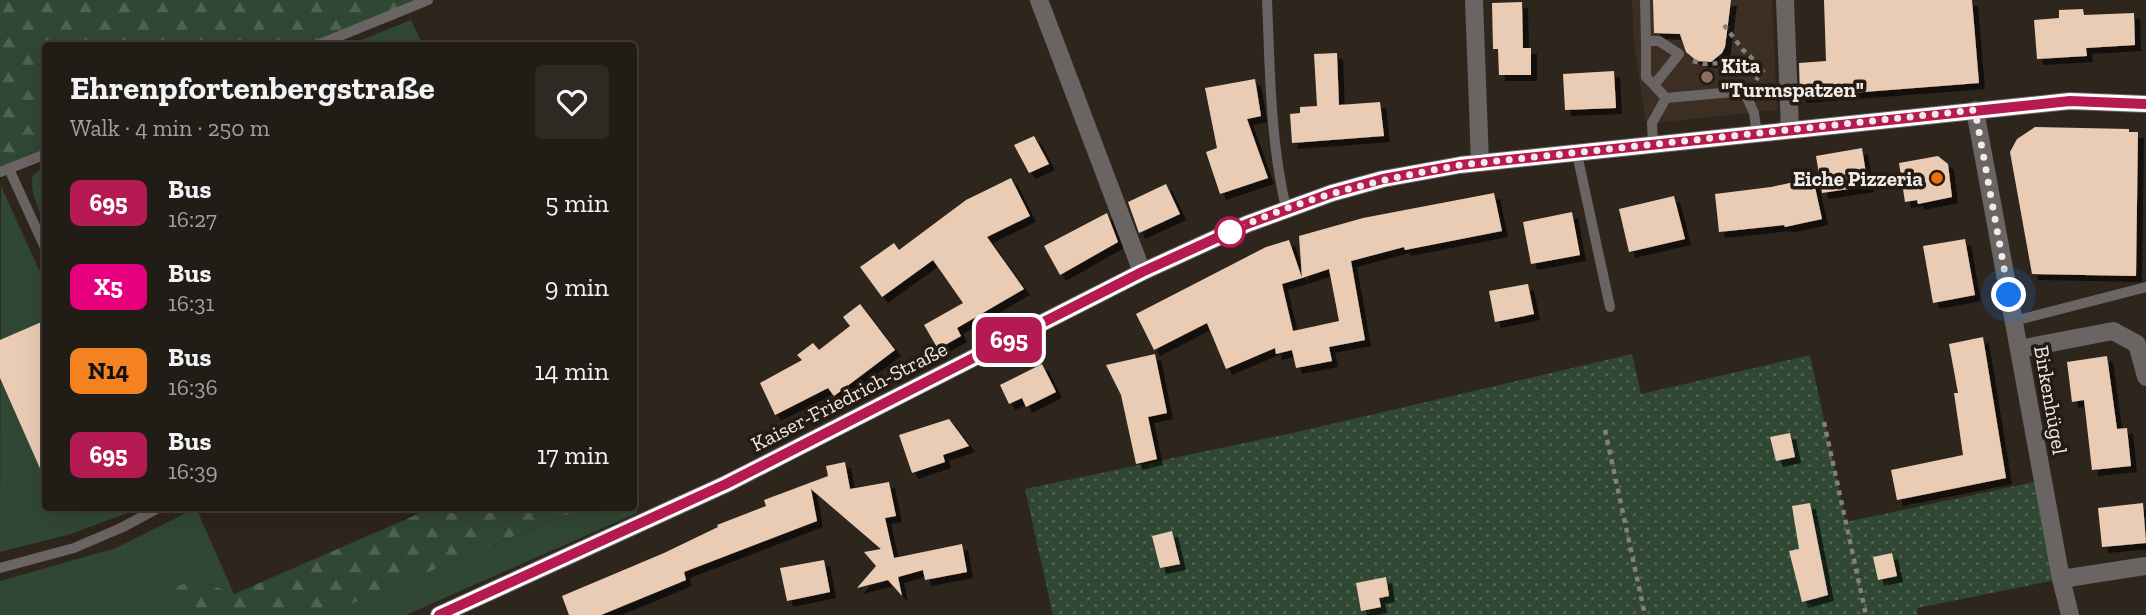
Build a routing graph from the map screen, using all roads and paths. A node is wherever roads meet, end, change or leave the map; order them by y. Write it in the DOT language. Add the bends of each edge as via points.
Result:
graph roads {
  1 [pos="428,0"];
  2 [pos="1039,0"];
  3 [pos="1267,0"];
  4 [pos="1474,0"];
  5 [pos="1645,0"];
  6 [pos="1785,0"];
  7 [pos="1724,25"];
  8 [pos="1646,41"];
  9 [pos="325,42"];
  10 [pos="1685,56"];
  11 [pos="1755,61"];
  12 [pos="1654,85"];
  13 [pos="1746,96"];
  14 [pos="1666,98"];
  15 [pos="2146,104"];
  16 [pos="1975,110"];
  17 [pos="1790,130"];
  18 [pos="1756,134"];
  19 [pos="1653,145"];
  20 [pos="1577,153"];
  21 [pos="42,156"];
  22 [pos="1480,163"];
  23 [pos="5,170"];
  24 [pos="1286,208"];
  25 [pos="42,242"];
  26 [pos="1142,272"];
  27 [pos="2146,287"];
  28 [pos="1609,307"];
  29 [pos="2014,321"];
  30 [pos="2019,349"];
  31 [pos="2146,377"];
  32 [pos="1824,422"];
  33 [pos="1605,430"];
  34 [pos="152,511"];
  35 [pos="2146,566"];
  36 [pos="0,568"];
  37 [pos="2062,579"];
  38 [pos="439,615"];
  39 [pos="1645,615"];
  40 [pos="1866,615"];
  41 [pos="2070,615"];
  1 -- 9 [label="lane"];
  2 -- 26 [label="street"];
  3 -- 24 [label="lane" via="1272,112"];
  4 -- 22 [label="street"];
  5 -- 8 [label="lane"];
  6 -- 17 [label="street"];
  7 -- 11 [label="path"];
  8 -- 12 [label="lane" via="1646,77"];
  8 -- 12 [label="lane" via="1659,41 1679,54"];
  10 -- 11 [label="path" via="1703,64"];
  11 -- 13 [label="path" via="1764,69"];
  12 -- 14 [label="lane"];
  13 -- 14 [label="lane" via="1744,91"];
  13 -- 18 [label="lane"];
  14 -- 19 [label="lane" via="1652,123"];
  15 -- 16 [label="street, Kaiser-Friedrich-Straße" via="2070,101"];
  16 -- 17 [label="street, Kaiser-Friedrich-Straße"];
  16 -- 29 [label="street, Birkenhügel"];
  17 -- 18 [label="street, Kaiser-Friedrich-Straße"];
  18 -- 19 [label="street, Kaiser-Friedrich-Straße"];
  19 -- 20 [label="street, Kaiser-Friedrich-Straße"];
  20 -- 22 [label="street, Kaiser-Friedrich-Straße"];
  20 -- 28 [label="lane"];
  21 -- 23 [label="lane"];
  22 -- 24 [label="street, Kaiser-Friedrich-Straße" via="1383,179"];
  23 -- 25 [label="lane"];
  24 -- 26 [label="street, Kaiser-Friedrich-Straße"];
  26 -- 38 [label="street, Kaiser-Friedrich-Straße" via="726,484"];
  27 -- 29 [label="lane"];
  29 -- 30 [label="street, Birkenhügel"];
  30 -- 31 [label="street" via="2113,331 2137,344"];
  30 -- 37 [label="street, Birkenhügel"];
  32 -- 40 [label="path"];
  33 -- 39 [label="path"];
  34 -- 36 [label="lane" via="74,548"];
  35 -- 37 [label="street"];
  37 -- 41 [label="street, Birkenhügel"];
}
